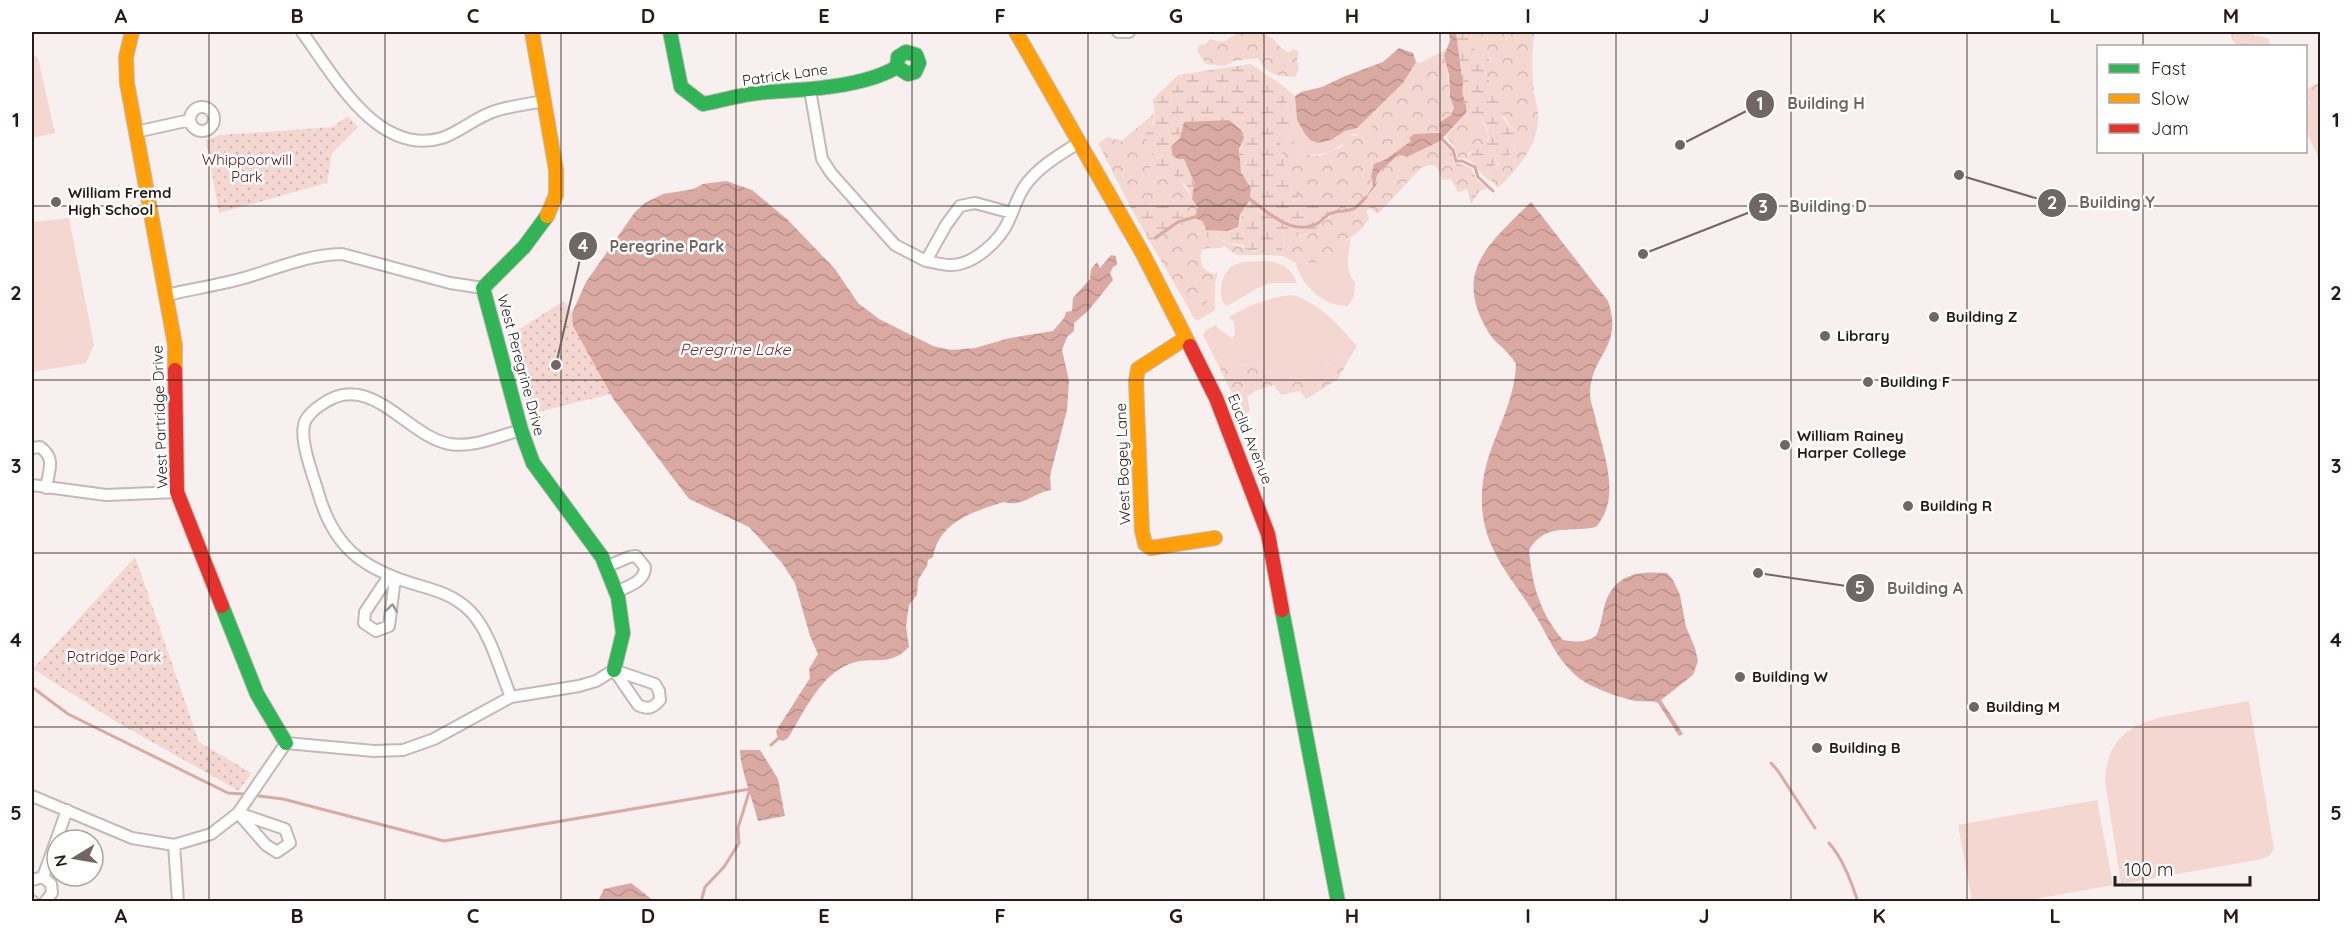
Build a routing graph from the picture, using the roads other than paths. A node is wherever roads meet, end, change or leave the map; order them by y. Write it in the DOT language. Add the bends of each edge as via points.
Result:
graph roads {
  1 [pos="302,32"];
  2 [pos="532,32"];
  3 [pos="670,32"];
  4 [pos="1016,32"];
  5 [pos="1118,32"];
  6 [pos="1129,32"];
  7 [pos="129,33"];
  8 [pos="897,67"];
  9 [pos="810,90"];
  10 [pos="544,101"];
  11 [pos="190,120"];
  12 [pos="136,132"];
  13 [pos="1078,143"];
  14 [pos="1012,213"];
  15 [pos="926,261"];
  16 [pos="483,288"];
  17 [pos="167,295"];
  18 [pos="1186,338"];
  19 [pos="521,430"];
  20 [pos="32,448"];
  21 [pos="32,488"];
  22 [pos="46,488"];
  23 [pos="177,492"];
  24 [pos="1215,538"];
  25 [pos="606,567"];
  26 [pos="616,591"];
  27 [pos="614,670"];
  28 [pos="511,697"];
  29 [pos="286,743"];
  30 [pos="32,796"];
  31 [pos="67,810"];
  32 [pos="238,813"];
  33 [pos="174,845"];
  34 [pos="43,877"];
  35 [pos="32,880"];
  36 [pos="45,902"];
  37 [pos="178,902"];
  38 [pos="1338,902"];
  1 -- 10 [label="street" via="363,113 384,130 411,139 442,138 494,111"];
  2 -- 10 [label="street, West Peregrine Drive"];
  3 -- 9 [label="street, Patrick Lane" via="681,87 703,104 765,92"];
  4 -- 13 [label="street, Euclid Avenue"];
  5 -- 6 [label="street"];
  7 -- 12 [label="street, West Partridge Drive" via="126,69"];
  8 -- 9 [label="street, Patrick Lane" via="861,80"];
  9 -- 15 [label="street" via="822,159 831,173 895,244"];
  10 -- 16 [label="street, West Peregrine Drive" via="556,166 555,199 536,232"];
  11 -- 12 [label="street"];
  12 -- 17 [label="street, West Partridge Drive"];
  13 -- 14 [label="street" via="1040,168 1026,184"];
  13 -- 18 [label="street, Euclid Avenue" via="1134,237"];
  14 -- 15 [label="street" via="994,243 974,258 950,266"];
  14 -- 15 [label="street" via="975,203 960,206"];
  16 -- 17 [label="street" via="330,254"];
  16 -- 19 [label="street, West Peregrine Drive"];
  17 -- 23 [label="street, West Partridge Drive" via="175,353"];
  18 -- 24 [label="street, West Bogey Lane" via="1138,369 1142,531 1151,548"];
  18 -- 38 [label="street, Euclid Avenue" via="1216,398 1268,534"];
  19 -- 25 [label="street, West Peregrine Drive" via="533,463"];
  19 -- 28 [label="street" via="469,444 451,444 427,435 388,406 349,394 322,403 304,424 304,440 322,508 337,538 365,563 392,577 446,594 472,613 483,629"];
  20 -- 22 [label="street" via="48,452 51,461"];
  21 -- 22 [label="street"];
  22 -- 23 [label="street" via="106,495"];
  23 -- 29 [label="street, West Partridge Drive" via="257,694"];
  25 -- 26 [label="street, West Peregrine Drive"];
  25 -- 26 [label="street" via="636,556 645,567 639,581"];
  26 -- 27 [label="street, West Peregrine Drive" via="623,633"];
  27 -- 28 [label="street" via="579,686"];
  28 -- 29 [label="street" via="434,739 403,750"];
  29 -- 32 [label="street"];
  30 -- 31 [label="street"];
  31 -- 33 [label="street" via="132,838"];
  31 -- 34 [label="street"];
  32 -- 32 [label="street" via="277,852 290,843 285,830"];
  32 -- 33 [label="street" via="211,834"];
  33 -- 37 [label="street"];
  34 -- 35 [label="street"];
  34 -- 36 [label="street" via="52,888 51,897"];
}
